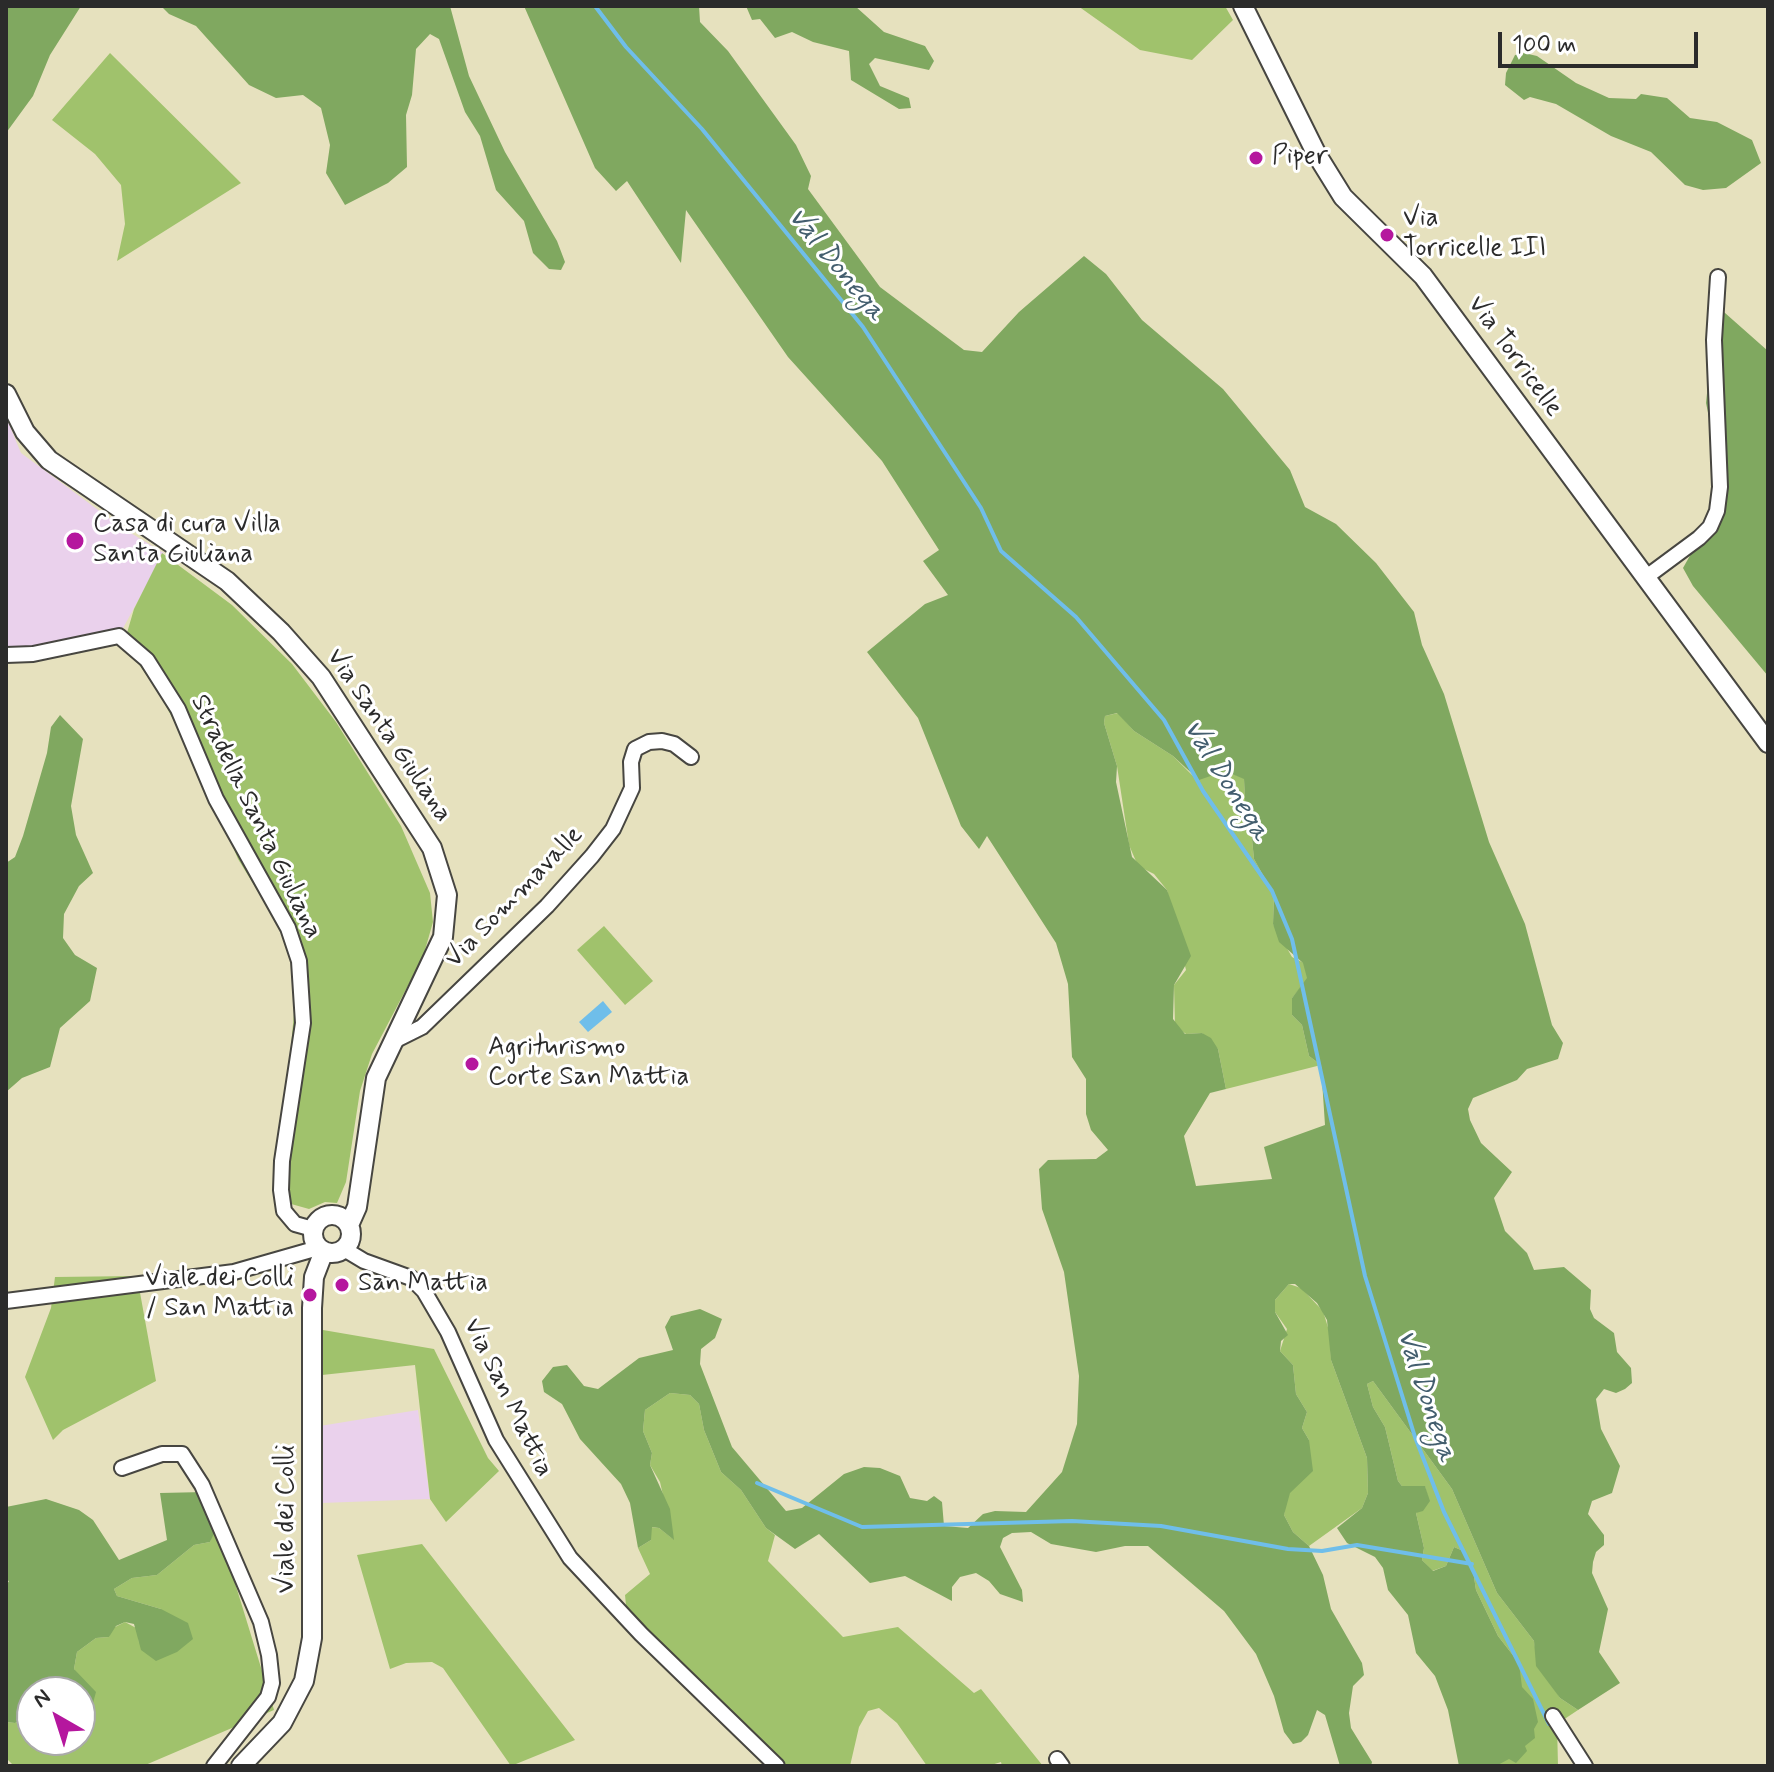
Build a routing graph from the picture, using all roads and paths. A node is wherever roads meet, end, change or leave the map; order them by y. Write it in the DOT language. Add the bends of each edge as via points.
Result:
graph roads {
  1 [pos="1243,6"];
  2 [pos="1718,277"];
  3 [pos="6,394"];
  4 [pos="1645,578"];
  5 [pos="6,655"];
  6 [pos="1768,743"];
  7 [pos="691,757"];
  8 [pos="394,1041"];
  9 [pos="349,1225"];
  10 [pos="313,1229"];
  11 [pos="344,1249"];
  12 [pos="321,1250"];
  13 [pos="6,1301"];
  14 [pos="122,1468"];
  15 [pos="1553,1716"];
  16 [pos="214,1766"];
  17 [pos="241,1766"];
  18 [pos="777,1766"];
  19 [pos="1585,1766"];
  1 -- 4 [label="street, Via Torricelle" via="1343,197 1423,276"];
  2 -- 4 [label="street" via="1717,511 1699,538"];
  3 -- 8 [label="street, Via Santa Giuliana" via="25,432 49,460 227,581 281,632 321,677 432,848 447,895 443,937"];
  4 -- 6 [label="street, Via Torricelle"];
  5 -- 10 [label="street, Stradella Santa Giuliana" via="119,636 147,660 178,709 216,799 288,928 299,961 303,1023 281,1190 284,1211 295,1224"];
  7 -- 8 [label="street, Via Sommavalle" via="674,744 649,742 635,749 632,788 613,829 592,856 422,1027"];
  8 -- 9 [label="street, Via Santa Giuliana" via="376,1078 357,1207"];
  9 -- 10 [label="street" via="332,1215 317,1221"];
  9 -- 11 [label="street" via="351,1238"];
  10 -- 12 [label="street"];
  11 -- 12 [label="street"];
  11 -- 18 [label="street, Via San Mattia" via="411,1278 424,1291 496,1440 570,1558"];
  12 -- 13 [label="street" via="234,1272"];
  12 -- 17 [label="street, Viale dei Colli" via="312,1308 312,1638 304,1681 282,1723"];
  14 -- 16 [label="street, Viale dei Colli" via="162,1454 182,1454 202,1485 261,1622 272,1683 268,1697"];
  15 -- 19 [label="street"];
}
